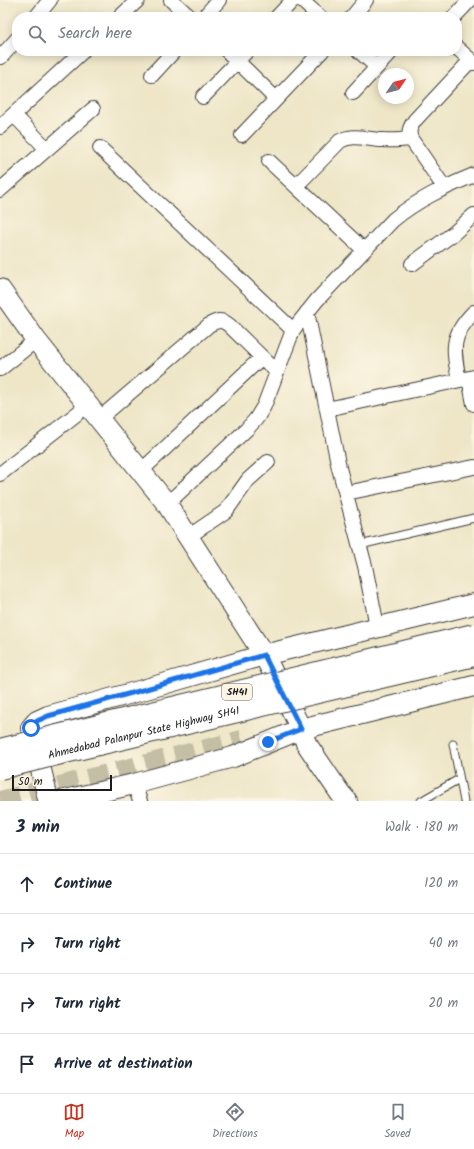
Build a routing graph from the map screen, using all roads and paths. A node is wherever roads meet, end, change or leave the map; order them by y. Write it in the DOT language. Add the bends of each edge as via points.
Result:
graph roads {
  1 [pos="50,0"];
  2 [pos="138,0"];
  3 [pos="171,0"];
  4 [pos="219,0"];
  5 [pos="293,0"];
  6 [pos="301,0"];
  7 [pos="366,0"];
  8 [pos="470,0"];
  9 [pos="40,12"];
  10 [pos="125,12"];
  11 [pos="184,12"];
  12 [pos="208,12"];
  13 [pos="282,12"];
  14 [pos="314,12"];
  15 [pos="356,12"];
  16 [pos="459,12"];
  17 [pos="12,45"];
  18 [pos="462,53"];
  19 [pos="0,55"];
  20 [pos="78,56"];
  21 [pos="169,56"];
  22 [pos="242,56"];
  23 [pos="317,56"];
  24 [pos="365,56"];
  25 [pos="387,56"];
  26 [pos="472,62"];
  27 [pos="377,67"];
  28 [pos="152,75"];
  29 [pos="353,93"];
  30 [pos="203,97"];
  31 [pos="276,99"];
  32 [pos="93,109"];
  33 [pos="14,115"];
  34 [pos="0,127"];
  35 [pos="242,135"];
  36 [pos="412,139"];
  37 [pos="100,148"];
  38 [pos="47,149"];
  39 [pos="269,161"];
  40 [pos="474,175"];
  41 [pos="296,186"];
  42 [pos="444,187"];
  43 [pos="0,190"];
  44 [pos="474,214"];
  45 [pos="364,250"];
  46 [pos="412,264"];
  47 [pos="0,290"];
  48 [pos="307,312"];
  49 [pos="474,312"];
  50 [pos="293,330"];
  51 [pos="36,340"];
  52 [pos="262,357"];
  53 [pos="0,370"];
  54 [pos="277,372"];
  55 [pos="467,378"];
  56 [pos="474,404"];
  57 [pos="327,409"];
  58 [pos="94,412"];
  59 [pos="268,462"];
  60 [pos="474,467"];
  61 [pos="141,471"];
  62 [pos="0,474"];
  63 [pos="346,493"];
  64 [pos="167,504"];
  65 [pos="474,518"];
  66 [pos="188,537"];
  67 [pos="360,546"];
  68 [pos="474,604"];
  69 [pos="378,626"];
  70 [pos="474,635"];
  71 [pos="474,654"];
  72 [pos="264,655"];
  73 [pos="474,686"];
  74 [pos="301,729"];
  75 [pos="242,740"];
  76 [pos="268,742"];
  77 [pos="453,744"];
  78 [pos="0,750"];
  79 [pos="0,768"];
  80 [pos="459,779"];
  81 [pos="137,792"];
  82 [pos="53,801"];
  83 [pos="61,801"];
  84 [pos="347,801"];
  85 [pos="421,801"];
  86 [pos="464,801"];
  1 -- 9 [label="street"];
  2 -- 10 [label="street"];
  3 -- 11 [label="street"];
  4 -- 12 [label="street"];
  5 -- 13 [label="street"];
  6 -- 14 [label="street"];
  7 -- 15 [label="street"];
  8 -- 16 [label="street"];
  17 -- 19 [label="street" via="1,57"];
  18 -- 26 [label="street"];
  20 -- 33 [label="street"];
  21 -- 28 [label="street"];
  22 -- 30 [label="street"];
  22 -- 31 [label="street"];
  23 -- 31 [label="street"];
  24 -- 27 [label="street"];
  25 -- 27 [label="street"];
  26 -- 36 [label="street" via="411,126 409,130"];
  27 -- 29 [label="street"];
  31 -- 35 [label="street"];
  32 -- 38 [label="street"];
  33 -- 34 [label="street"];
  33 -- 38 [label="street"];
  36 -- 41 [label="street" via="346,138"];
  36 -- 42 [label="street"];
  37 -- 50 [label="street"];
  38 -- 43 [label="street"];
  39 -- 41 [label="street"];
  40 -- 42 [label="street"];
  41 -- 45 [label="street"];
  42 -- 45 [label="street" via="405,210"];
  44 -- 46 [label="street"];
  45 -- 48 [label="street"];
  47 -- 51 [label="street"];
  48 -- 50 [label="street"];
  48 -- 57 [label="street"];
  49 -- 55 [label="street" via="458,332 455,342 455,357"];
  50 -- 54 [label="street"];
  51 -- 53 [label="street"];
  51 -- 58 [label="street"];
  52 -- 54 [label="street"];
  52 -- 58 [label="street" via="224,321 215,321"];
  52 -- 61 [label="street"];
  54 -- 64 [label="street" via="264,406 256,419"];
  55 -- 56 [label="street"];
  55 -- 57 [label="street"];
  57 -- 63 [label="street"];
  58 -- 61 [label="street"];
  58 -- 62 [label="street"];
  59 -- 66 [label="street" via="248,480 226,511"];
  60 -- 63 [label="street"];
  61 -- 64 [label="street"];
  63 -- 67 [label="street"];
  64 -- 66 [label="street"];
  65 -- 67 [label="lane"];
  66 -- 72 [label="street"];
  67 -- 69 [label="street"];
  68 -- 69 [label="street"];
  69 -- 72 [label="street"];
  70 -- 78 [label="main road, Ahmedabad Palanpur State Highway SH41 / SH41, bridge"];
  71 -- 79 [label="main road, Ahmedabad Palanpur State Highway SH41 / SH41, bridge"];
  72 -- 74 [label="street"];
  72 -- 82 [label="street" via="37,721 31,728 48,799"];
  73 -- 74 [label="street"];
  74 -- 76 [label="street"];
  74 -- 84 [label="street" via="306,743"];
  75 -- 76 [label="street"];
  76 -- 81 [label="street"];
  77 -- 80 [label="lane"];
  80 -- 85 [label="lane"];
  80 -- 86 [label="lane"];
  81 -- 83 [label="street"];
}
